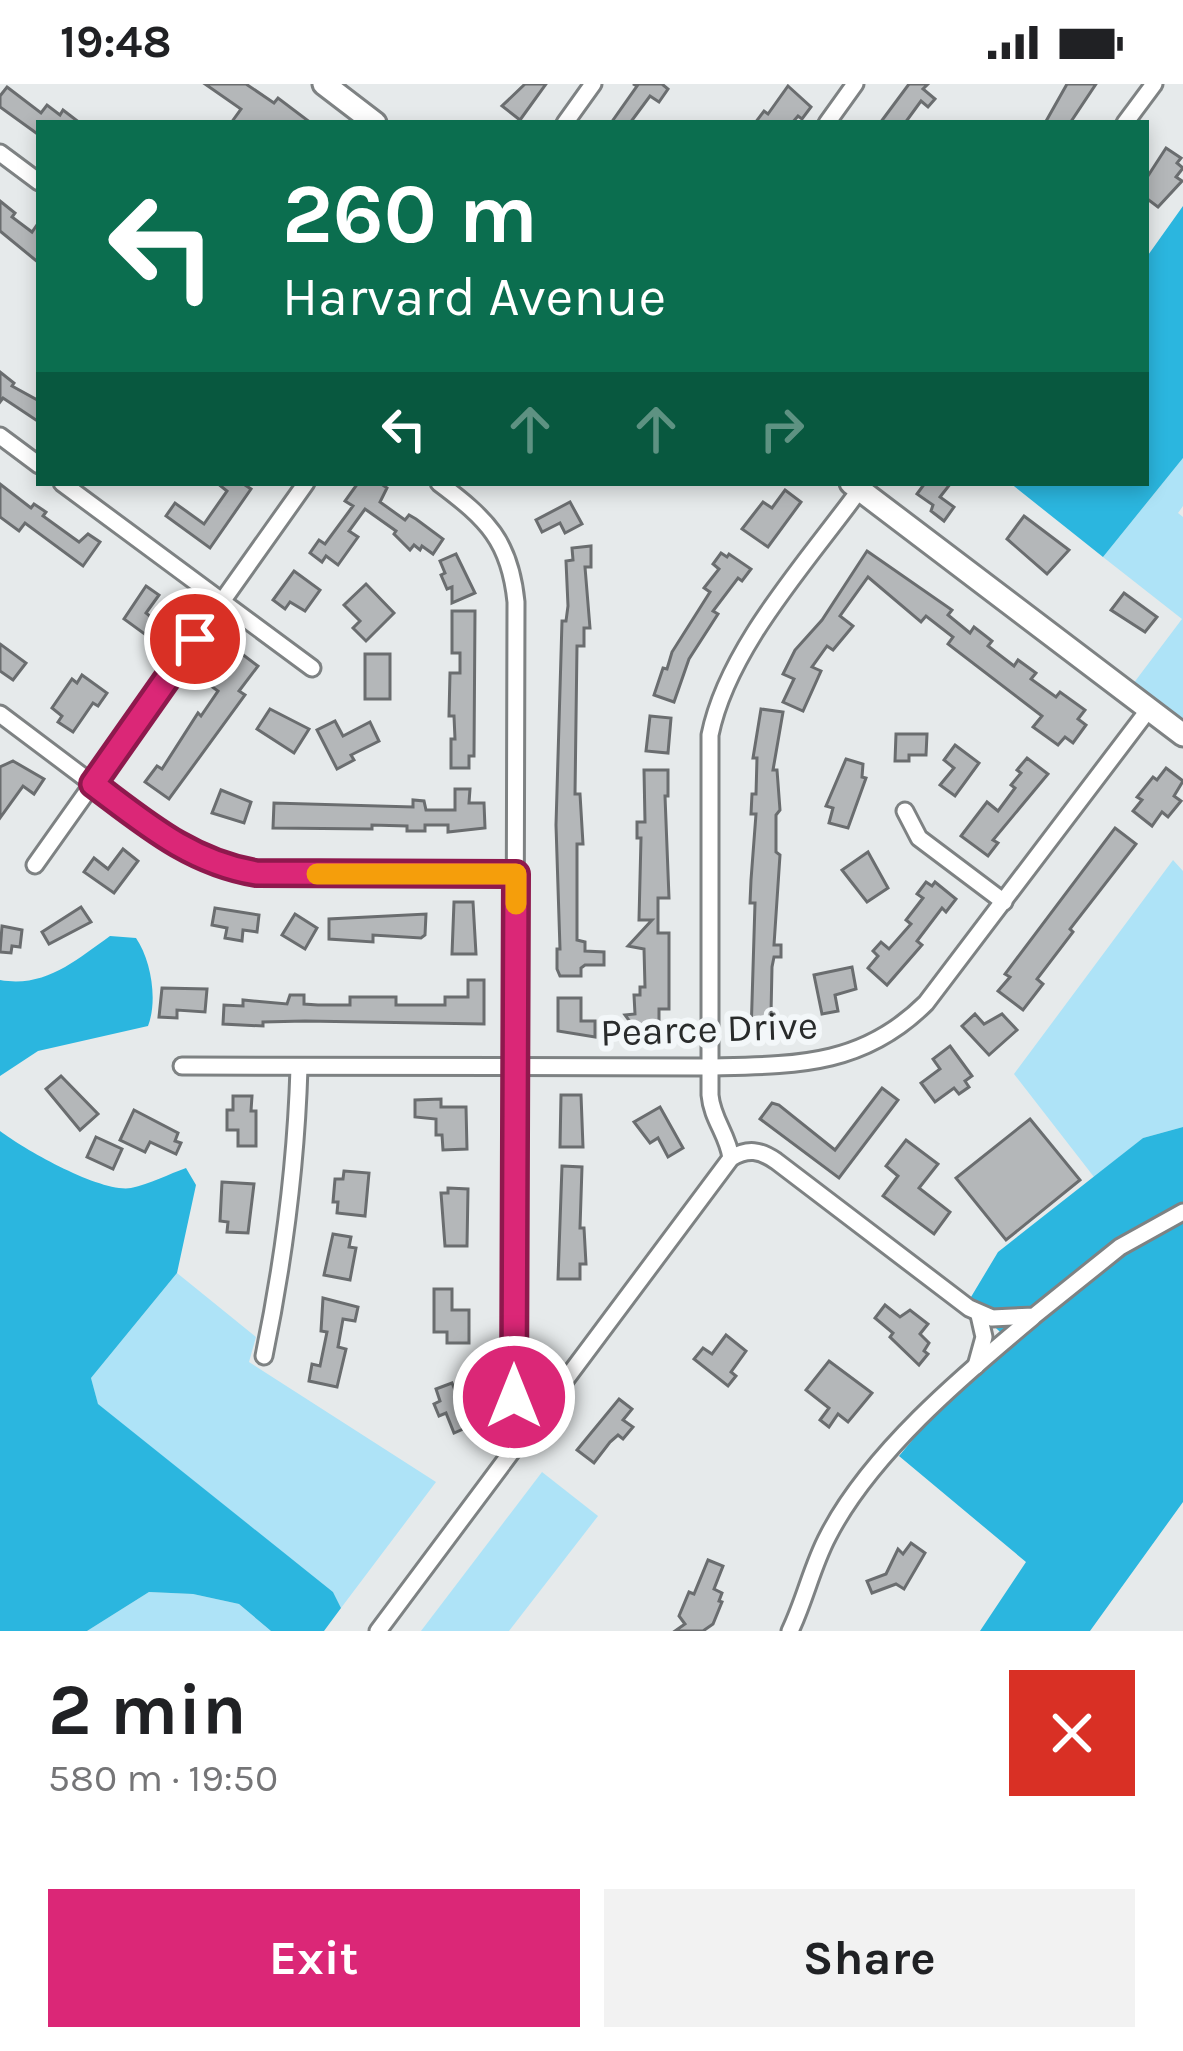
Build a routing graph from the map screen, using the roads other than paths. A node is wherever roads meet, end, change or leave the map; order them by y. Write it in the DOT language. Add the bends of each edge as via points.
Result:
graph roads {
  1 [pos="593,84"];
  2 [pos="856,84"];
  3 [pos="1154,84"];
  4 [pos="330,86"];
  5 [pos="371,120"];
  6 [pos="567,120"];
  7 [pos="829,120"];
  8 [pos="1127,120"];
  9 [pos="0,153"];
  10 [pos="36,180"];
  11 [pos="0,436"];
  12 [pos="36,463"];
  13 [pos="66,486"];
  14 [pos="305,486"];
  15 [pos="443,486"];
  16 [pos="857,486"];
  17 [pos="859,486"];
  18 [pos="221,602"];
  19 [pos="312,668"];
  20 [pos="1149,709"];
  21 [pos="0,714"];
  22 [pos="1183,735"];
  23 [pos="93,784"];
  24 [pos="905,812"];
  25 [pos="35,865"];
  26 [pos="516,874"];
  27 [pos="1004,902"];
  28 [pos="182,1066"];
  29 [pos="516,1067"];
  30 [pos="710,1067"];
  31 [pos="299,1068"];
  32 [pos="731,1158"];
  33 [pos="1183,1213"];
  34 [pos="974,1312"];
  35 [pos="1034,1316"];
  36 [pos="264,1356"];
  37 [pos="975,1369"];
  38 [pos="514,1397"];
  39 [pos="378,1631"];
  40 [pos="790,1631"];
  1 -- 6 [label="street"];
  2 -- 7 [label="street"];
  3 -- 8 [label="street"];
  4 -- 5 [label="main road"];
  9 -- 10 [label="street"];
  11 -- 12 [label="street"];
  13 -- 18 [label="street"];
  14 -- 18 [label="street"];
  15 -- 26 [label="street" via="486,522 512,571"];
  16 -- 30 [label="street" via="735,663 714,715"];
  17 -- 20 [label="main road"];
  18 -- 19 [label="street"];
  18 -- 23 [label="street"];
  20 -- 22 [label="main road"];
  20 -- 27 [label="street, Pearce Drive"];
  21 -- 23 [label="street"];
  23 -- 25 [label="street"];
  23 -- 26 [label="street" via="180,848 233,869"];
  24 -- 27 [label="street" via="919,838"];
  26 -- 29 [label="street"];
  27 -- 30 [label="street, Pearce Drive" via="926,1003 881,1038 812,1062"];
  28 -- 31 [label="street, Pearce Drive"];
  29 -- 30 [label="street, Pearce Drive"];
  29 -- 31 [label="street, Pearce Drive"];
  29 -- 38 [label="street"];
  30 -- 32 [label="street" via="711,1106"];
  31 -- 36 [label="street" via="290,1219"];
  32 -- 34 [label="street" via="749,1150 770,1157"];
  32 -- 39 [label="street"];
  33 -- 35 [label="street" via="1120,1247"];
  34 -- 35 [label="street"];
  34 -- 37 [label="street" via="984,1337"];
  35 -- 37 [label="street"];
  37 -- 40 [label="street" via="846,1507"];
}
